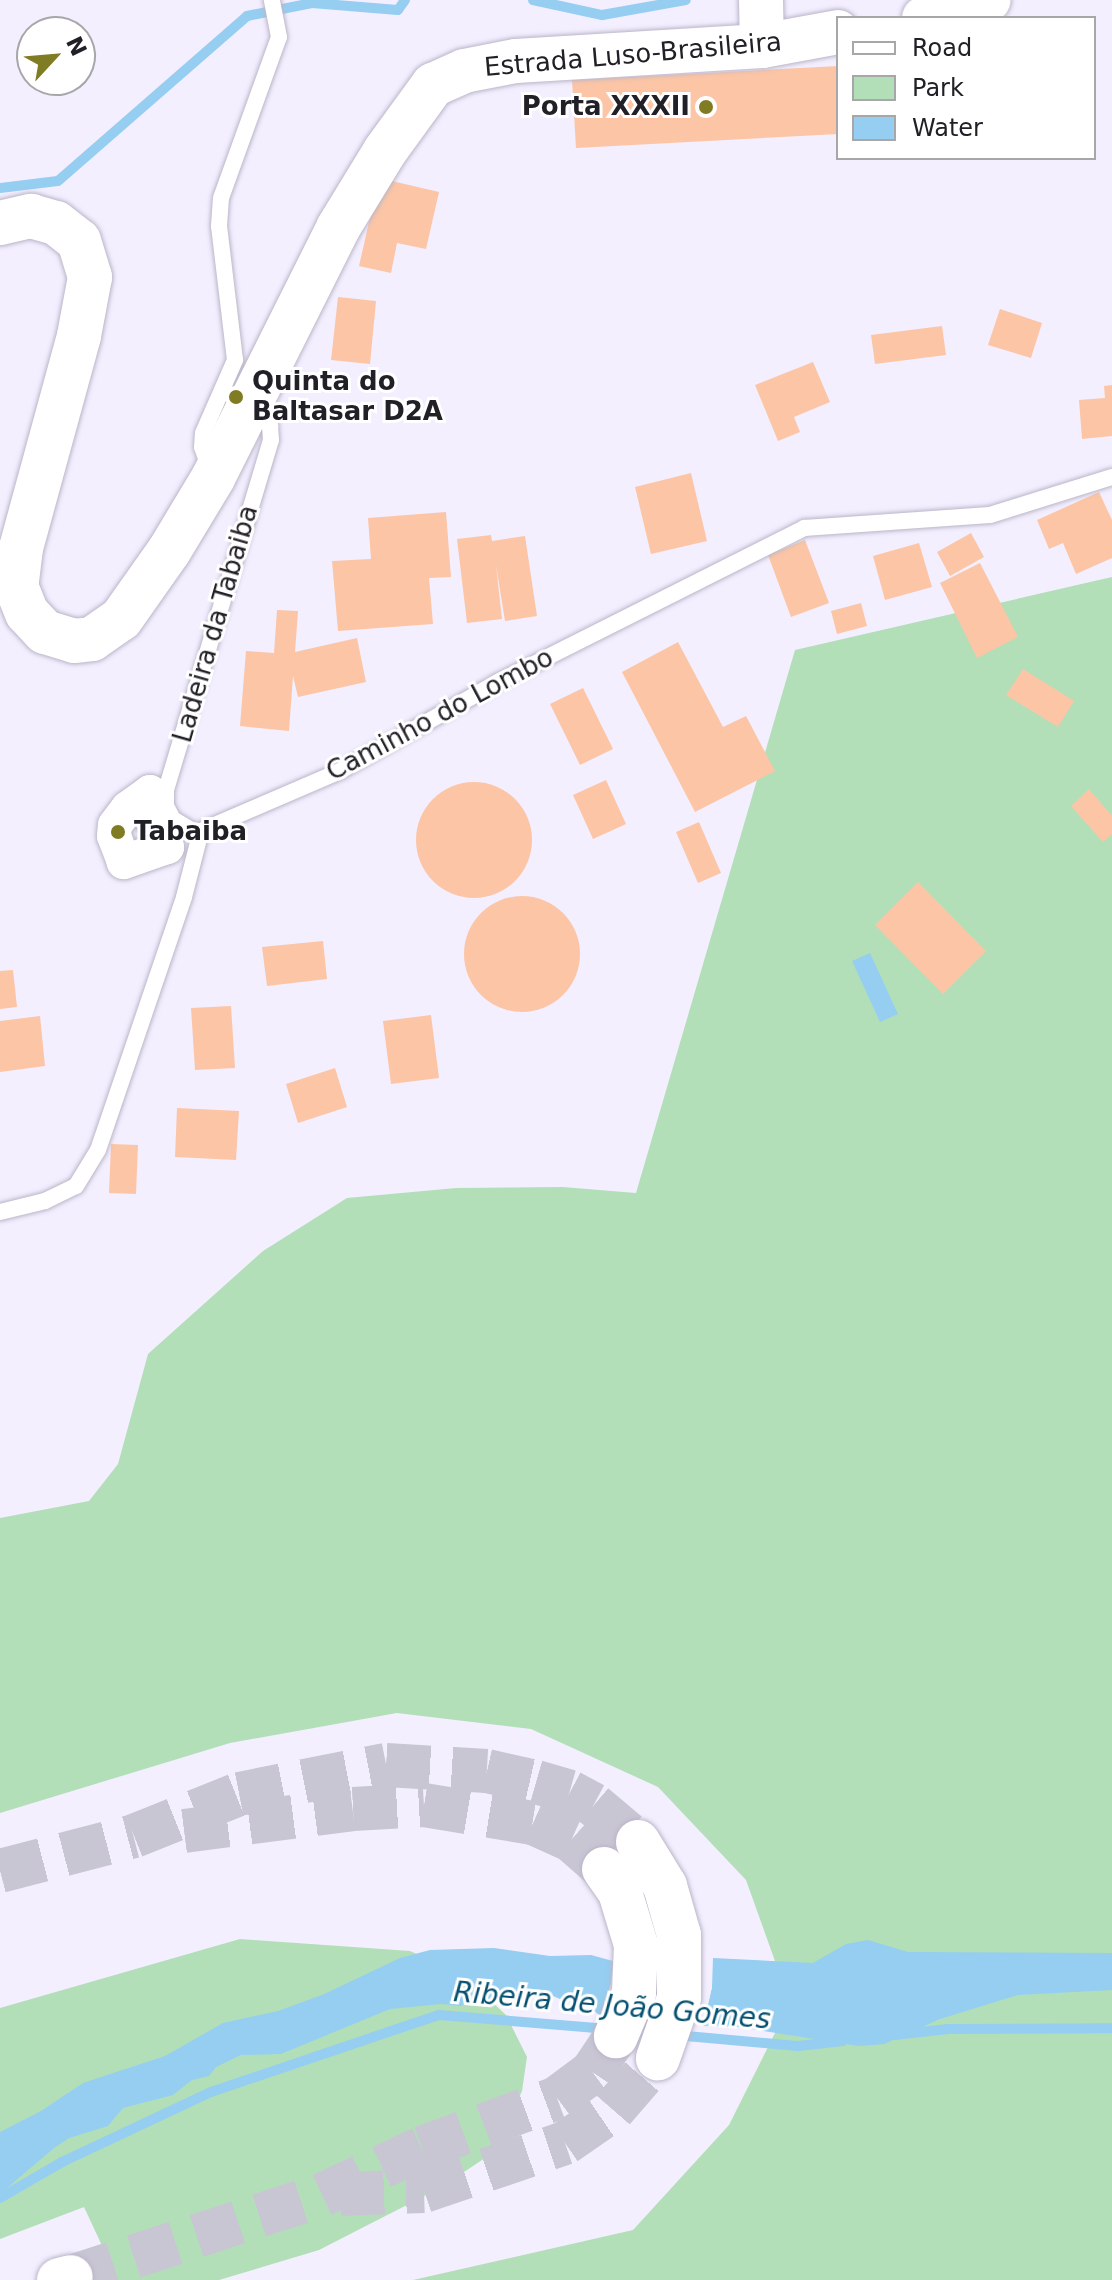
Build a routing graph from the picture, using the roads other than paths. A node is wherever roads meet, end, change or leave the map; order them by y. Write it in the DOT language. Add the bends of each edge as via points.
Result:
graph roads {
  1 [pos="272,0"];
  2 [pos="761,0"];
  3 [pos="989,0"];
  4 [pos="931,16"];
  5 [pos="836,32"];
  6 [pos="762,46"];
  7 [pos="0,223"];
  8 [pos="249,403"];
  9 [pos="1112,477"];
  10 [pos="213,478"];
  11 [pos="201,831"];
  12 [pos="0,1212"];
  13 [pos="638,1842"];
  14 [pos="604,1869"];
  15 [pos="616,2036"];
  16 [pos="658,2058"];
  1 -- 10 [label="lane" via="280,31 221,198 219,226 235,360 203,433 202,447"];
  2 -- 6 [label="street"];
  3 -- 4 [label="street"];
  5 -- 6 [label="street, Estrada Luso-Brasileira"];
  6 -- 8 [label="street, Estrada Luso-Brasileira" via="516,61 464,71 433,85 338,228"];
  7 -- 10 [label="street, Estrada Luso-Brasileira" via="31,216 56,223 79,241 90,277 21,548 16,586 27,613 45,632 74,641 92,639 121,619"];
  8 -- 10 [label="street, Estrada Luso-Brasileira"];
  8 -- 11 [label="lane, Ladeira da Tabaiba" via="263,414 271,440 166,791 173,819"];
  9 -- 11 [label="lane, Caminho do Lombo" via="990,515 804,528 498,682 340,771"];
  11 -- 12 [label="lane" via="184,897 98,1150 76,1186 45,1201"];
  13 -- 16 [label="street" via="665,1886 679,1935 679,1998"];
  14 -- 15 [label="street" via="625,1905 636,1945 634,1993"];
}
